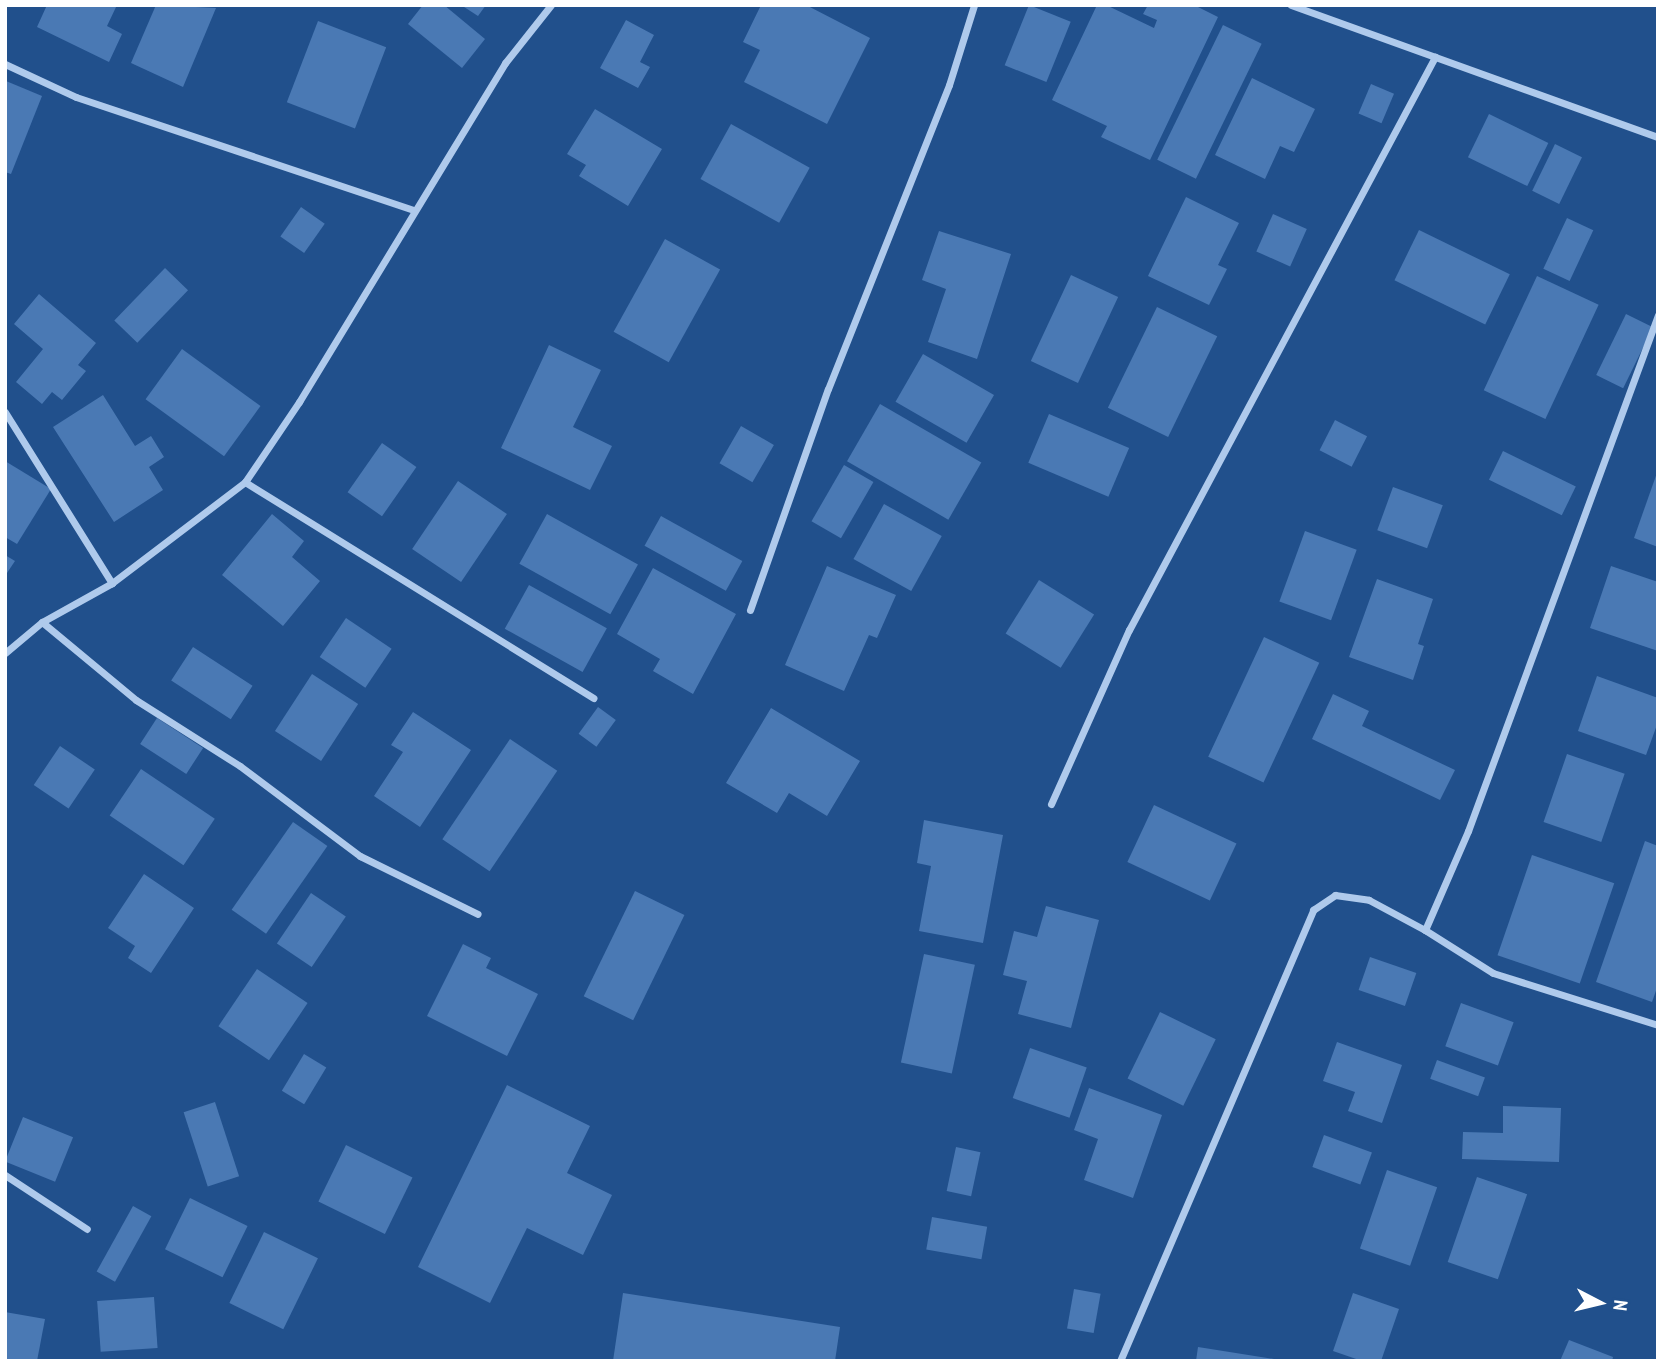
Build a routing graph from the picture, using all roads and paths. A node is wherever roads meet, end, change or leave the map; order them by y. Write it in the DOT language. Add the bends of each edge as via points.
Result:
graph roads {
  1 [pos="551,5"];
  2 [pos="974,5"];
  3 [pos="1291,5"];
  4 [pos="1435,57"];
  5 [pos="5,64"];
  6 [pos="1658,137"];
  7 [pos="414,210"];
  8 [pos="1658,315"];
  9 [pos="5,412"];
  10 [pos="244,482"];
  11 [pos="112,583"];
  12 [pos="750,610"];
  13 [pos="43,622"];
  14 [pos="5,653"];
  15 [pos="593,698"];
  16 [pos="1051,804"];
  17 [pos="478,914"];
  18 [pos="1425,929"];
  19 [pos="1658,1025"];
  20 [pos="5,1175"];
  21 [pos="87,1229"];
  22 [pos="1120,1361"];
  1 -- 7 [label="street" via="505,63"];
  2 -- 12 [label="street" via="949,85 828,389"];
  3 -- 4 [label="street"];
  4 -- 6 [label="street"];
  4 -- 16 [label="street" via="1129,630"];
  5 -- 7 [label="street" via="76,97"];
  7 -- 10 [label="street" via="299,402"];
  8 -- 18 [label="street" via="1468,831"];
  9 -- 11 [label="street"];
  10 -- 11 [label="street"];
  10 -- 15 [label="street"];
  11 -- 13 [label="street"];
  13 -- 14 [label="street"];
  13 -- 17 [label="street" via="136,700 240,766 360,856"];
  18 -- 19 [label="street" via="1493,974"];
  18 -- 22 [label="street" via="1369,900 1335,895 1313,910"];
  20 -- 21 [label="street"];
}
